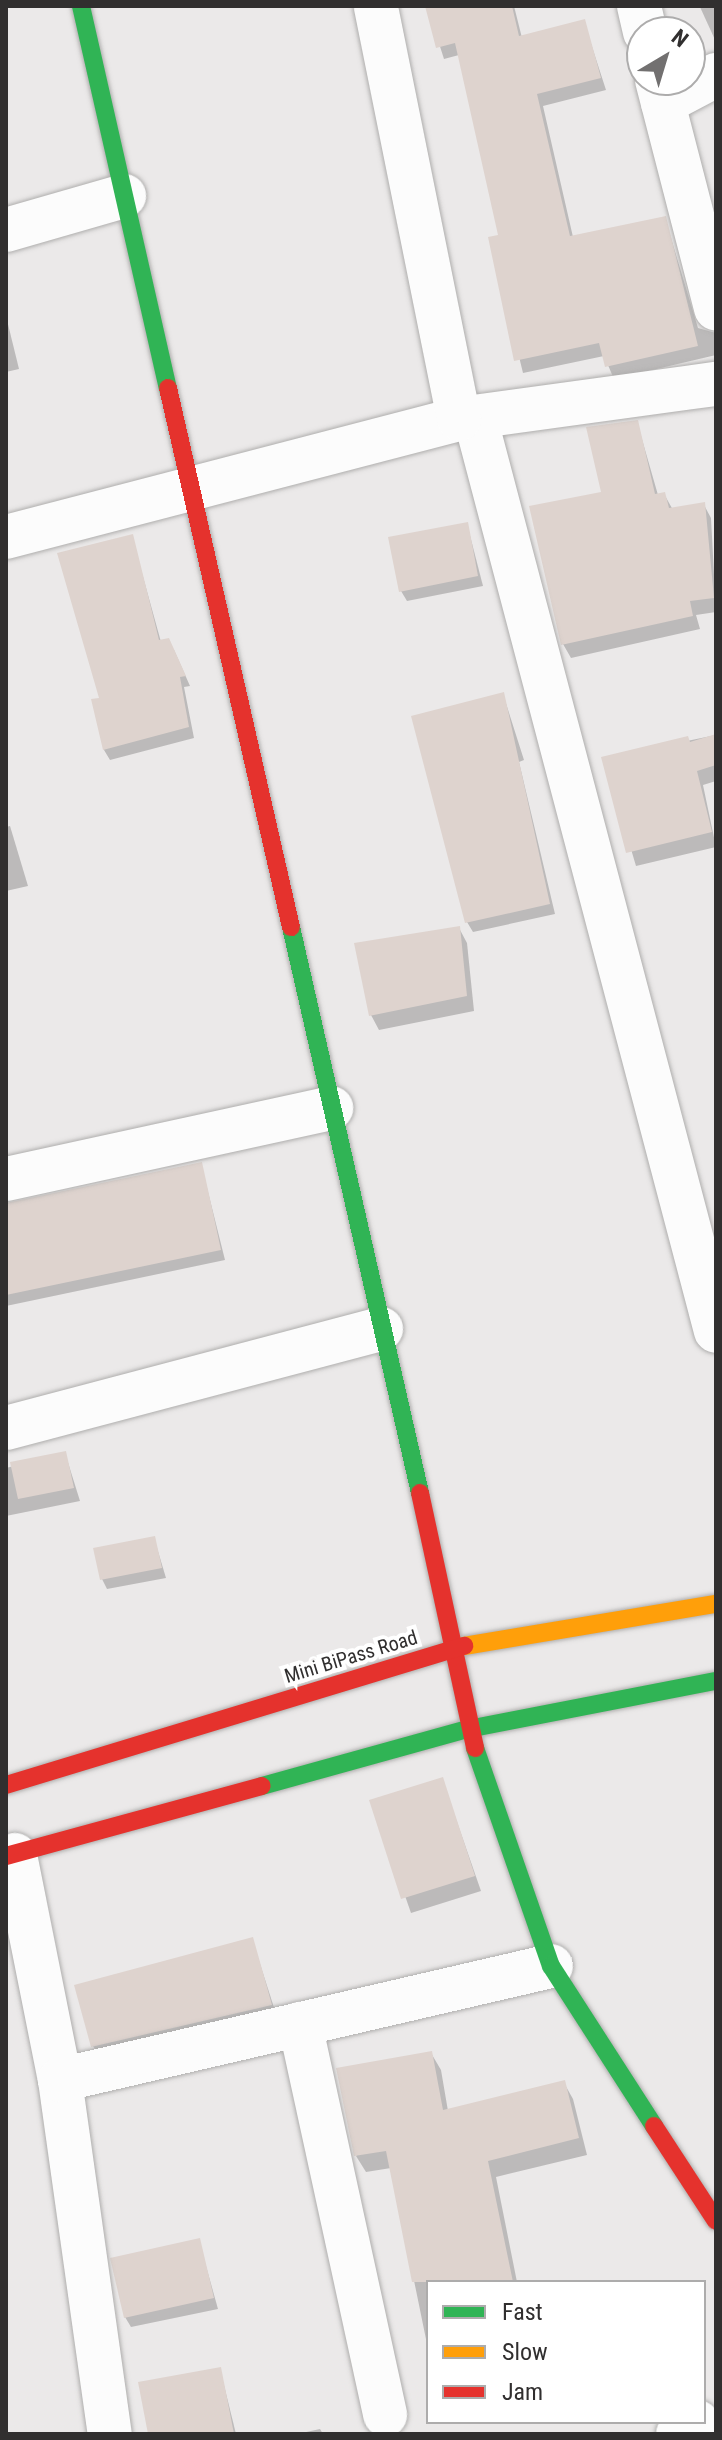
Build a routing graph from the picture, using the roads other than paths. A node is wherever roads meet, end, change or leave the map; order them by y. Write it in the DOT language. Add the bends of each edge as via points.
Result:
graph roads {
  1 [pos="81,6"];
  2 [pos="376,6"];
  3 [pos="661,96"];
  4 [pos="124,196"];
  5 [pos="6,230"];
  6 [pos="710,261"];
  7 [pos="716,308"];
  8 [pos="716,384"];
  9 [pos="467,418"];
  10 [pos="192,492"];
  11 [pos="6,537"];
  12 [pos="331,1108"];
  13 [pos="6,1179"];
  14 [pos="381,1329"];
  15 [pos="716,1331"];
  16 [pos="6,1428"];
  17 [pos="716,1604"];
  18 [pos="455,1648"];
  19 [pos="716,1681"];
  20 [pos="468,1729"];
  21 [pos="6,1785"];
  22 [pos="10,1855"];
  23 [pos="551,1966"];
  24 [pos="300,2024"];
  25 [pos="60,2080"];
  26 [pos="716,2221"];
  27 [pos="385,2415"];
  28 [pos="110,2434"];
  1 -- 4 [label="street"];
  2 -- 9 [label="street"];
  3 -- 6 [label="street"];
  4 -- 5 [label="street"];
  4 -- 10 [label="street"];
  6 -- 7 [label="street"];
  8 -- 9 [label="street"];
  9 -- 10 [label="street"];
  9 -- 15 [label="street"];
  10 -- 11 [label="street"];
  10 -- 12 [label="street"];
  12 -- 13 [label="street"];
  12 -- 14 [label="street"];
  14 -- 16 [label="street"];
  14 -- 18 [label="street"];
  17 -- 18 [label="street, Mini BiPass Road"];
  18 -- 20 [label="street"];
  18 -- 21 [label="street, Mini BiPass Road"];
  19 -- 20 [label="street"];
  20 -- 22 [label="street"];
  20 -- 23 [label="street"];
  22 -- 25 [label="street"];
  23 -- 24 [label="street"];
  23 -- 26 [label="street"];
  24 -- 25 [label="street"];
  24 -- 27 [label="street"];
  25 -- 28 [label="street"];
}
